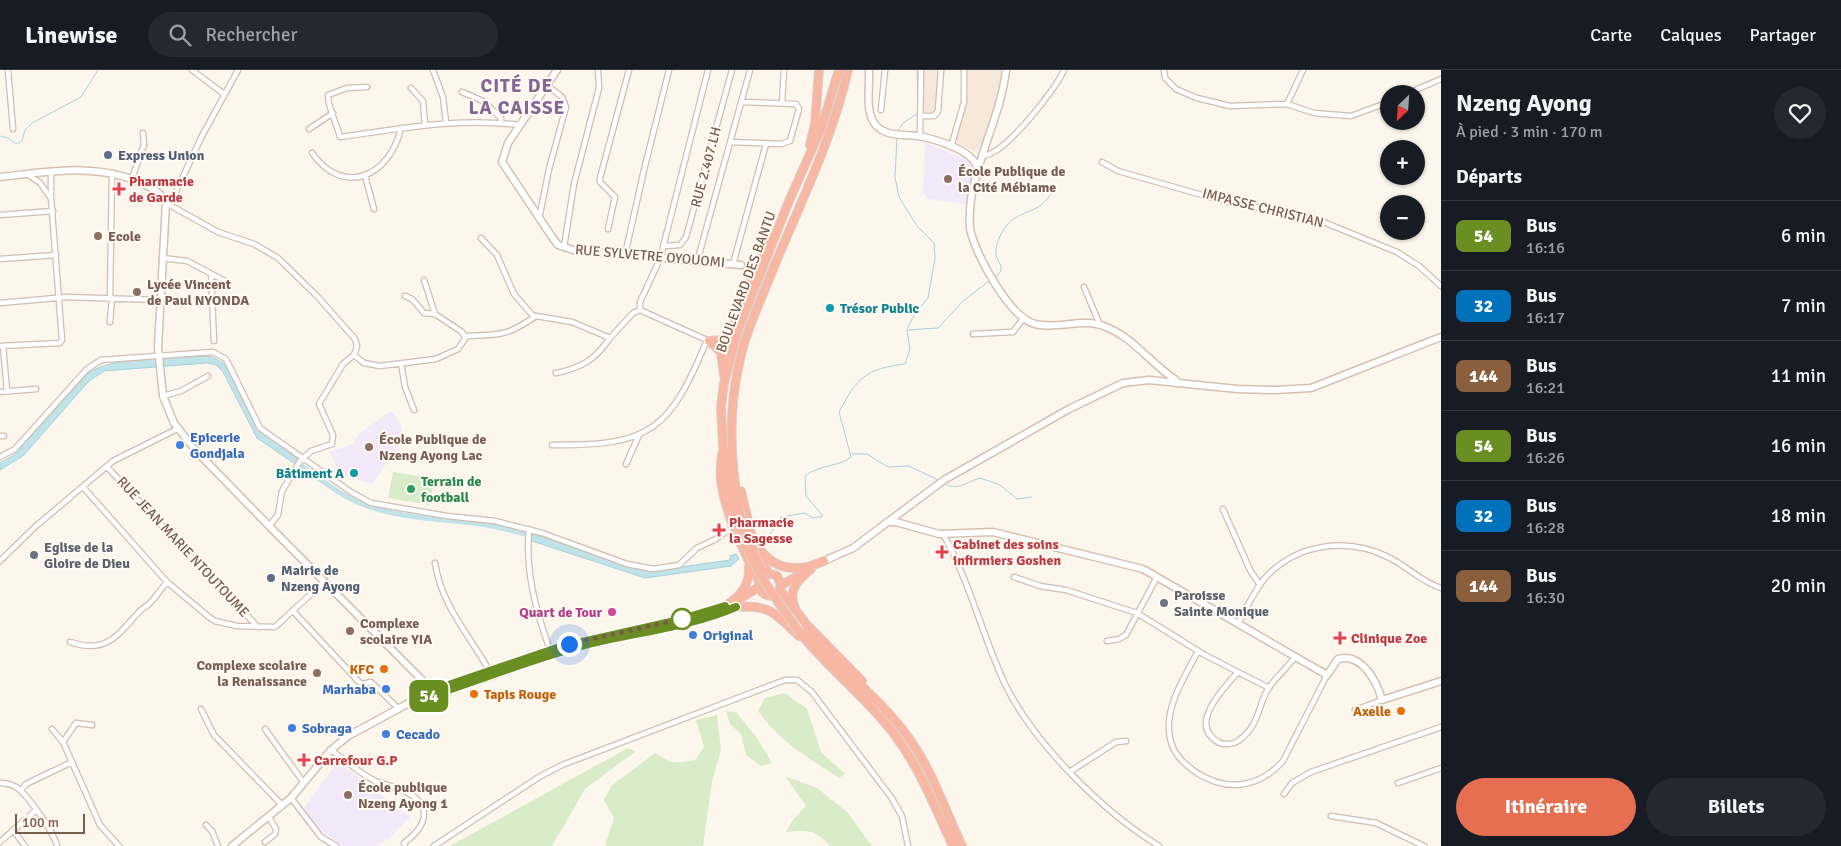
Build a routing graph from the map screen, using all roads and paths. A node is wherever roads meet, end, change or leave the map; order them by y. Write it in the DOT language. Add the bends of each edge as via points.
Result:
graph roads {
  1 [pos="8,70"];
  2 [pos="192,70"];
  3 [pos="238,70"];
  4 [pos="433,70"];
  5 [pos="557,70"];
  6 [pos="598,70"];
  7 [pos="629,70"];
  8 [pos="669,70"];
  9 [pos="708,70"];
  10 [pos="732,70"];
  11 [pos="750,70"];
  12 [pos="784,70"];
  13 [pos="819,70"];
  14 [pos="839,70"];
  15 [pos="848,70"];
  16 [pos="869,70"];
  17 [pos="885,70"];
  18 [pos="921,70"];
  19 [pos="942,70"];
  20 [pos="964,70"];
  21 [pos="1006,70"];
  22 [pos="1064,70"];
  23 [pos="1164,70"];
  24 [pos="1303,70"];
  25 [pos="1441,79"];
  26 [pos="547,85"];
  27 [pos="1425,86"];
  28 [pos="367,87"];
  29 [pos="411,88"];
  30 [pos="462,92"];
  31 [pos="224,94"];
  32 [pos="742,102"];
  33 [pos="782,103"];
  34 [pos="1287,104"];
  35 [pos="1380,105"];
  36 [pos="881,110"];
  37 [pos="333,113"];
  38 [pos="920,116"];
  39 [pos="501,122"];
  40 [pos="446,123"];
  41 [pos="519,124"];
  42 [pos="425,125"];
  43 [pos="401,128"];
  44 [pos="13,129"];
  45 [pos="309,129"];
  46 [pos="143,133"];
  47 [pos="920,136"];
  48 [pos="731,142"];
  49 [pos="766,144"];
  50 [pos="951,147"];
  51 [pos="312,153"];
  52 [pos="965,153"];
  53 [pos="984,153"];
  54 [pos="1102,162"];
  55 [pos="978,170"];
  56 [pos="112,172"];
  57 [pos="802,172"];
  58 [pos="51,173"];
  59 [pos="27,174"];
  60 [pos="365,176"];
  61 [pos="0,177"];
  62 [pos="132,178"];
  63 [pos="51,198"];
  64 [pos="166,203"];
  65 [pos="374,209"];
  66 [pos="53,211"];
  67 [pos="0,215"];
  68 [pos="539,220"];
  69 [pos="608,229"];
  70 [pos="776,234"];
  71 [pos="481,238"];
  72 [pos="664,246"];
  73 [pos="564,247"];
  74 [pos="56,255"];
  75 [pos="625,255"];
  76 [pos="162,258"];
  77 [pos="0,259"];
  78 [pos="660,259"];
  79 [pos="697,262"];
  80 [pos="732,264"];
  81 [pos="741,265"];
  82 [pos="211,274"];
  83 [pos="424,280"];
  84 [pos="227,282"];
  85 [pos="1441,286"];
  86 [pos="1084,287"];
  87 [pos="405,296"];
  88 [pos="60,298"];
  89 [pos="111,298"];
  90 [pos="160,300"];
  91 [pos="0,303"];
  92 [pos="640,310"];
  93 [pos="436,314"];
  94 [pos="534,317"];
  95 [pos="1023,319"];
  96 [pos="110,322"];
  97 [pos="1100,325"];
  98 [pos="973,334"];
  99 [pos="1441,336"];
  100 [pos="465,337"];
  101 [pos="610,338"];
  102 [pos="708,340"];
  103 [pos="214,341"];
  104 [pos="1,346"];
  105 [pos="354,355"];
  106 [pos="159,356"];
  107 [pos="401,364"];
  108 [pos="1162,369"];
  109 [pos="556,374"];
  110 [pos="208,376"];
  111 [pos="1156,380"];
  112 [pos="1179,382"];
  113 [pos="724,383"];
  114 [pos="36,390"];
  115 [pos="7,391"];
  116 [pos="0,392"];
  117 [pos="163,396"];
  118 [pos="414,410"];
  119 [pos="732,428"];
  120 [pos="177,429"];
  121 [pos="639,435"];
  122 [pos="552,445"];
  123 [pos="723,447"];
  124 [pos="0,457"];
  125 [pos="302,460"];
  126 [pos="626,464"];
  127 [pos="107,467"];
  128 [pos="83,487"];
  129 [pos="903,509"];
  130 [pos="736,510"];
  131 [pos="1224,512"];
  132 [pos="886,522"];
  133 [pos="269,526"];
  134 [pos="907,526"];
  135 [pos="733,527"];
  136 [pos="529,530"];
  137 [pos="943,534"];
  138 [pos="754,543"];
  139 [pos="0,561"];
  140 [pos="824,561"];
  141 [pos="435,563"];
  142 [pos="749,564"];
  143 [pos="809,568"];
  144 [pos="773,575"];
  145 [pos="1014,576"];
  146 [pos="1157,577"];
  147 [pos="167,582"];
  148 [pos="324,582"];
  149 [pos="759,584"];
  150 [pos="1260,585"];
  151 [pos="781,587"];
  152 [pos="1441,588"];
  153 [pos="767,595"];
  154 [pos="725,606"];
  155 [pos="736,607"];
  156 [pos="293,612"];
  157 [pos="1137,614"];
  158 [pos="799,617"];
  159 [pos="1238,624"];
  160 [pos="258,628"];
  161 [pos="801,633"];
  162 [pos="1107,641"];
  163 [pos="70,642"];
  164 [pos="550,650"];
  165 [pos="1198,651"];
  166 [pos="1295,657"];
  167 [pos="490,672"];
  168 [pos="1238,672"];
  169 [pos="1327,676"];
  170 [pos="1441,681"];
  171 [pos="1269,688"];
  172 [pos="433,692"];
  173 [pos="1382,700"];
  174 [pos="201,709"];
  175 [pos="400,709"];
  176 [pos="1355,710"];
  177 [pos="92,724"];
  178 [pos="1441,727"];
  179 [pos="52,729"];
  180 [pos="265,729"];
  181 [pos="909,738"];
  182 [pos="1126,741"];
  183 [pos="63,742"];
  184 [pos="331,750"];
  185 [pos="72,762"];
  186 [pos="1441,768"];
  187 [pos="1071,771"];
  188 [pos="0,782"];
  189 [pos="304,783"];
  190 [pos="1398,783"];
  191 [pos="20,790"];
  192 [pos="1284,794"];
  193 [pos="291,798"];
  194 [pos="282,805"];
  195 [pos="36,810"];
  196 [pos="1331,816"];
  197 [pos="269,817"];
  198 [pos="206,825"];
  199 [pos="14,830"];
  200 [pos="0,842"];
  201 [pos="265,842"];
  202 [pos="240,844"];
  203 [pos="25,846"];
  204 [pos="57,846"];
  205 [pos="118,846"];
  206 [pos="218,846"];
  207 [pos="232,846"];
  208 [pos="336,846"];
  209 [pos="404,846"];
  210 [pos="434,846"];
  211 [pos="908,846"];
  212 [pos="952,846"];
  213 [pos="962,846"];
  214 [pos="1160,846"];
  215 [pos="1424,846"];
  1 -- 44 [label="street"];
  2 -- 31 [label="street"];
  3 -- 31 [label="street"];
  4 -- 40 [label="street" via="443,97"];
  5 -- 26 [label="street, RUE SYLVETRE OYOUOMI"];
  6 -- 73 [label="street" via="599,88 574,184"];
  7 -- 69 [label="street" via="600,178 615,197"];
  8 -- 75 [label="street"];
  9 -- 72 [label="street"];
  10 -- 72 [label="street, RUE 2.407.LH" via="686,237 680,245"];
  11 -- 32 [label="street"];
  12 -- 33 [label="street"];
  13 -- 57 [label="highway" via="815,124"];
  14 -- 57 [label="highway, BOULEVARD DES BANTU" via="821,130"];
  15 -- 119 [label="highway, BOULEVARD DES BANTU" via="831,128 743,349 737,373"];
  16 -- 47 [label="street" via="871,115 876,125 885,132"];
  17 -- 36 [label="street"];
  18 -- 38 [label="street"];
  19 -- 38 [label="street" via="938,111 934,116"];
  20 -- 50 [label="street" via="964,102"];
  21 -- 53 [label="street"];
  22 -- 53 [label="street" via="1045,102 1028,122 992,154"];
  23 -- 34 [label="street" via="1170,84 1197,98 1230,106"];
  24 -- 34 [label="street"];
  25 -- 27 [label="street"];
  26 -- 41 [label="street, RUE SYLVETRE OYOUOMI"];
  26 -- 68 [label="street" via="562,97 566,107"];
  28 -- 37 [label="street" via="329,93 328,102"];
  29 -- 42 [label="street" via="423,101"];
  30 -- 39 [label="street" via="490,106"];
  31 -- 64 [label="street" via="174,196"];
  32 -- 33 [label="street"];
  32 -- 48 [label="street"];
  33 -- 49 [label="street" via="798,106 794,132 790,141"];
  34 -- 35 [label="street" via="1314,113 1352,116"];
  37 -- 43 [label="street" via="340,137"];
  37 -- 45 [label="street"];
  38 -- 47 [label="street"];
  39 -- 40 [label="street"];
  39 -- 41 [label="street"];
  40 -- 42 [label="street"];
  41 -- 68 [label="street, RUE SYLVETRE OYOUOMI" via="504,149 502,162"];
  42 -- 43 [label="street"];
  43 -- 60 [label="street" via="393,150 376,170"];
  46 -- 62 [label="street" via="144,145"];
  47 -- 50 [label="street"];
  48 -- 49 [label="street"];
  48 -- 79 [label="street"];
  49 -- 80 [label="street"];
  50 -- 52 [label="street"];
  51 -- 60 [label="street" via="339,176"];
  52 -- 53 [label="street"];
  52 -- 55 [label="street" via="974,160"];
  53 -- 55 [label="street"];
  54 -- 85 [label="street, IMPASSE CHRISTIAN" via="1118,171 1223,201 1311,217 1401,254"];
  55 -- 95 [label="street" via="971,199 970,229 993,279"];
  56 -- 58 [label="street"];
  56 -- 62 [label="street"];
  56 -- 89 [label="street"];
  57 -- 70 [label="highway, BOULEVARD DES BANTU"];
  58 -- 59 [label="street"];
  58 -- 63 [label="street"];
  59 -- 61 [label="street"];
  59 -- 63 [label="street" via="40,183"];
  60 -- 65 [label="street"];
  62 -- 64 [label="street" via="154,189"];
  63 -- 66 [label="street"];
  64 -- 76 [label="street"];
  64 -- 105 [label="street" via="218,232 261,247 282,261 355,340"];
  66 -- 67 [label="street"];
  66 -- 74 [label="street"];
  68 -- 73 [label="street, RUE SYLVETRE OYOUOMI" via="552,238"];
  70 -- 102 [label="highway" via="768,240 731,332 720,341"];
  70 -- 113 [label="highway, BOULEVARD DES BANTU" via="738,330"];
  71 -- 94 [label="street" via="497,255 514,294"];
  72 -- 78 [label="street"];
  73 -- 75 [label="street, RUE SYLVETRE OYOUOMI"];
  74 -- 77 [label="street"];
  74 -- 88 [label="street"];
  75 -- 78 [label="street, RUE SYLVETRE OYOUOMI"];
  76 -- 82 [label="street" via="187,261"];
  76 -- 90 [label="street"];
  78 -- 79 [label="street, RUE SYLVETRE OYOUOMI"];
  78 -- 92 [label="street" via="640,302"];
  79 -- 80 [label="street, RUE SYLVETRE OYOUOMI"];
  80 -- 81 [label="street, RUE SYLVETRE OYOUOMI"];
  82 -- 84 [label="street"];
  82 -- 103 [label="street"];
  83 -- 93 [label="street"];
  86 -- 97 [label="street"];
  87 -- 93 [label="street" via="424,313"];
  88 -- 89 [label="street"];
  88 -- 91 [label="street"];
  88 -- 104 [label="street" via="60,342"];
  89 -- 90 [label="street"];
  89 -- 96 [label="street"];
  90 -- 106 [label="street"];
  92 -- 101 [label="street"];
  92 -- 102 [label="street"];
  93 -- 100 [label="street"];
  94 -- 100 [label="street" via="498,336"];
  94 -- 101 [label="street" via="572,322"];
  95 -- 97 [label="street" via="1045,325 1080,322"];
  95 -- 98 [label="street" via="1013,332"];
  97 -- 108 [label="street" via="1124,337"];
  99 -- 112 [label="street" via="1311,388 1250,390"];
  100 -- 107 [label="street" via="460,348 445,356"];
  101 -- 109 [label="street" via="587,363"];
  102 -- 113 [label="highway" via="723,356"];
  102 -- 121 [label="street" via="670,411 659,424"];
  104 -- 115 [label="street"];
  105 -- 107 [label="street" via="372,365"];
  105 -- 125 [label="street" via="343,364 318,404 334,438 331,445 315,450"];
  106 -- 117 [label="street"];
  106 -- 124 [label="street" via="108,358 94,364 15,449"];
  106 -- 125 [label="street" via="213,352 222,356 258,425"];
  107 -- 118 [label="street" via="405,388"];
  108 -- 111 [label="street" via="1163,376"];
  108 -- 112 [label="street"];
  110 -- 117 [label="street" via="181,391"];
  111 -- 112 [label="street"];
  111 -- 129 [label="street" via="1135,380 1112,388 941,482"];
  113 -- 123 [label="highway, BOULEVARD DES BANTU" via="721,407"];
  114 -- 115 [label="street"];
  115 -- 116 [label="street"];
  117 -- 120 [label="street"];
  119 -- 130 [label="highway, BOULEVARD DES BANTU" via="731,460"];
  119 -- 138 [label="highway" via="740,487"];
  120 -- 127 [label="street" via="132,450"];
  120 -- 133 [label="street"];
  121 -- 122 [label="street" via="606,443"];
  121 -- 126 [label="street"];
  123 -- 130 [label="highway, BOULEVARD DES BANTU"];
  123 -- 135 [label="highway" via="721,480"];
  125 -- 133 [label="street" via="282,491 278,515"];
  125 -- 136 [label="street" via="371,502 488,520"];
  127 -- 128 [label="street"];
  127 -- 160 [label="street, RUE JEAN MARIE NTOUTOUME"];
  128 -- 139 [label="street"];
  128 -- 147 [label="street"];
  129 -- 132 [label="street"];
  129 -- 134 [label="street" via="900,517"];
  130 -- 161 [label="highway, bridge" via="743,542 752,563"];
  131 -- 150 [label="street"];
  132 -- 134 [label="street"];
  132 -- 140 [label="street" via="853,548"];
  133 -- 148 [label="street"];
  134 -- 137 [label="street"];
  135 -- 136 [label="street" via="697,548 679,565 653,569 628,564"];
  135 -- 142 [label="highway"];
  136 -- 164 [label="street" via="530,586"];
  137 -- 146 [label="street" via="993,532 1129,565"];
  137 -- 187 [label="street" via="1017,708 1058,760"];
  138 -- 143 [label="highway" via="779,566 788,570"];
  138 -- 144 [label="highway"];
  140 -- 143 [label="highway"];
  141 -- 167 [label="street" via="442,594"];
  142 -- 149 [label="highway"];
  142 -- 154 [label="highway" via="746,587"];
  143 -- 144 [label="highway"];
  143 -- 151 [label="highway"];
  143 -- 158 [label="highway" via="793,590 792,599"];
  144 -- 149 [label="highway" via="763,576"];
  144 -- 151 [label="highway"];
  145 -- 157 [label="street"];
  146 -- 157 [label="street"];
  146 -- 159 [label="street"];
  147 -- 160 [label="street" via="215,621"];
  147 -- 163 [label="street" via="112,640 91,646"];
  148 -- 156 [label="street"];
  148 -- 172 [label="street"];
  149 -- 153 [label="highway"];
  149 -- 154 [label="highway" via="749,595"];
  150 -- 152 [label="street" via="1290,557 1333,544 1377,552"];
  150 -- 159 [label="street"];
  151 -- 153 [label="highway" via="777,594"];
  151 -- 158 [label="highway"];
  153 -- 155 [label="highway"];
  153 -- 161 [label="highway"];
  154 -- 164 [label="street"];
  155 -- 161 [label="highway" via="758,606 772,610"];
  155 -- 172 [label="street" via="696,621 563,651"];
  156 -- 160 [label="street" via="275,627"];
  156 -- 175 [label="street" via="359,682 371,682"];
  157 -- 162 [label="street" via="1126,635"];
  157 -- 165 [label="street"];
  158 -- 181 [label="highway" via="867,686"];
  159 -- 166 [label="street"];
  161 -- 181 [label="highway" via="880,704"];
  161 -- 212 [label="highway" via="878,714 901,744 926,788"];
  164 -- 167 [label="street"];
  165 -- 168 [label="street"];
  165 -- 169 [label="street" via="1175,698 1169,730 1176,755 1185,765 1215,783 1252,783 1274,771 1283,761"];
  166 -- 169 [label="street"];
  166 -- 171 [label="street"];
  167 -- 172 [label="street"];
  168 -- 171 [label="street"];
  168 -- 171 [label="street" via="1210,707 1206,728 1210,737 1223,744 1237,743 1250,730 1260,715"];
  169 -- 173 [label="street" via="1338,659 1354,661 1374,677"];
  170 -- 173 [label="street"];
  172 -- 175 [label="street"];
  173 -- 176 [label="street"];
  174 -- 194 [label="street" via="214,735"];
  175 -- 184 [label="street" via="348,736"];
  177 -- 183 [label="street" via="76,722"];
  178 -- 192 [label="street" via="1311,772 1292,783"];
  179 -- 183 [label="street"];
  180 -- 189 [label="street"];
  181 -- 213 [label="highway" via="932,777"];
  182 -- 187 [label="street" via="1116,742"];
  183 -- 185 [label="street"];
  184 -- 189 [label="street"];
  184 -- 209 [label="street" via="370,778 403,790 418,802 424,818 418,831"];
  185 -- 191 [label="street"];
  185 -- 205 [label="street" via="100,825"];
  186 -- 190 [label="street"];
  187 -- 214 [label="street" via="1130,827"];
  188 -- 191 [label="street"];
  189 -- 193 [label="street"];
  191 -- 195 [label="street"];
  193 -- 194 [label="street"];
  193 -- 208 [label="street" via="321,837"];
  194 -- 197 [label="street"];
  195 -- 199 [label="street"];
  195 -- 204 [label="street" via="53,832"];
  196 -- 215 [label="street" via="1384,825"];
  197 -- 201 [label="street" via="276,829"];
  197 -- 202 [label="street"];
  198 -- 206 [label="street"];
  199 -- 200 [label="street"];
  199 -- 203 [label="street"];
  202 -- 207 [label="street"];
  210 -- 211 [label="street" via="562,764 778,682 793,680 807,687 822,704 891,797 902,816"];
}
